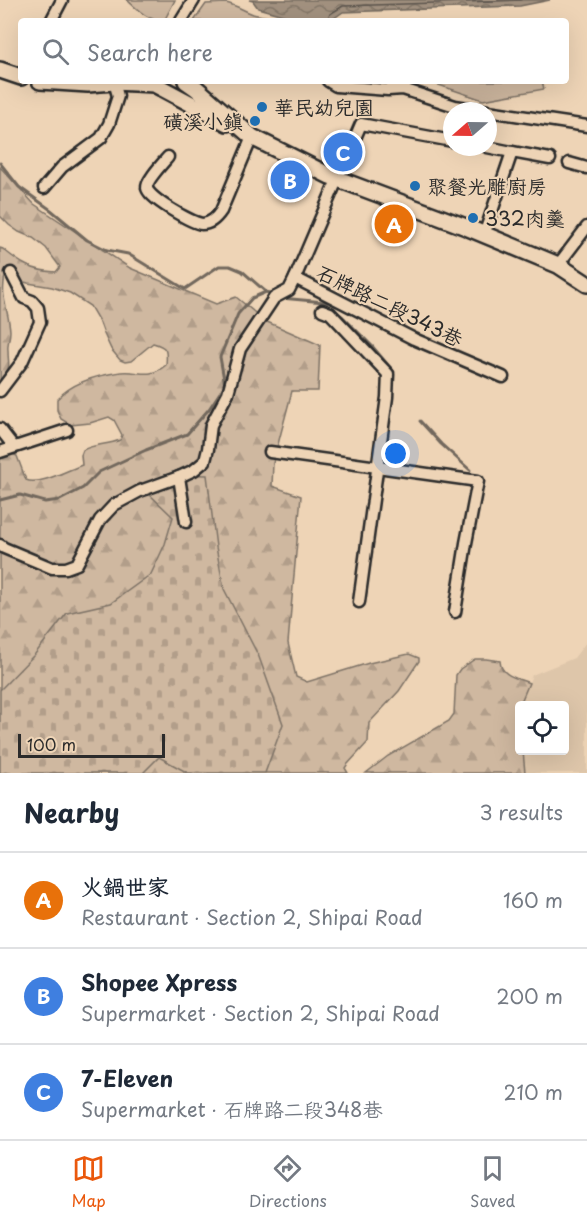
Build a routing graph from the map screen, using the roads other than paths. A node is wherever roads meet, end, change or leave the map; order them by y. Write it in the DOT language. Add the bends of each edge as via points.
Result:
graph roads {
  1 [pos="62,0"];
  2 [pos="194,0"];
  3 [pos="53,18"];
  4 [pos="183,18"];
  5 [pos="0,70"];
  6 [pos="18,75"];
  7 [pos="116,84"];
  8 [pos="154,84"];
  9 [pos="190,84"];
  10 [pos="333,84"];
  11 [pos="587,126"];
  12 [pos="252,137"];
  13 [pos="443,139"];
  14 [pos="497,149"];
  15 [pos="512,152"];
  16 [pos="168,157"];
  17 [pos="550,159"];
  18 [pos="569,163"];
  19 [pos="587,168"];
  20 [pos="337,180"];
  21 [pos="44,188"];
  22 [pos="587,227"];
  23 [pos="484,235"];
  24 [pos="558,264"];
  25 [pos="10,273"];
  26 [pos="295,278"];
  27 [pos="587,284"];
  28 [pos="322,310"];
  29 [pos="502,377"];
  30 [pos="0,391"];
  31 [pos="0,429"];
  32 [pos="68,430"];
  33 [pos="14,447"];
  34 [pos="0,452"];
  35 [pos="270,452"];
  36 [pos="376,468"];
  37 [pos="179,477"];
  38 [pos="186,522"];
  39 [pos="0,545"];
  40 [pos="359,602"];
  41 [pos="455,612"];
  1 -- 3 [label="street"];
  2 -- 4 [label="street"];
  5 -- 6 [label="street"];
  7 -- 21 [label="street" via="118,96 101,138 62,167"];
  8 -- 12 [label="street"];
  9 -- 12 [label="street"];
  10 -- 11 [label="street" via="403,89 455,106"];
  12 -- 16 [label="street" via="221,211 208,223 200,224 149,194 148,183"];
  12 -- 20 [label="street"];
  13 -- 20 [label="street, 石牌路二段343巷" via="361,124"];
  14 -- 15 [label="street"];
  15 -- 17 [label="street"];
  15 -- 23 [label="street"];
  18 -- 19 [label="street"];
  20 -- 23 [label="street"];
  20 -- 26 [label="street, 石牌路二段343巷"];
  22 -- 24 [label="street"];
  23 -- 24 [label="street"];
  24 -- 27 [label="street"];
  25 -- 30 [label="street" via="24,298 38,309 40,322 22,362"];
  26 -- 29 [label="street, 石牌路二段343巷" via="414,339"];
  26 -- 37 [label="street" via="289,290 274,298 240,349 228,393 211,425 205,461"];
  28 -- 36 [label="street" via="330,313 388,374"];
  31 -- 33 [label="street"];
  32 -- 33 [label="street"];
  33 -- 34 [label="street"];
  35 -- 36 [label="street"];
  36 -- 40 [label="street"];
  36 -- 41 [label="street" via="478,481"];
  37 -- 38 [label="street"];
  37 -- 39 [label="street" via="114,505 100,520 77,564 52,568"];
}
